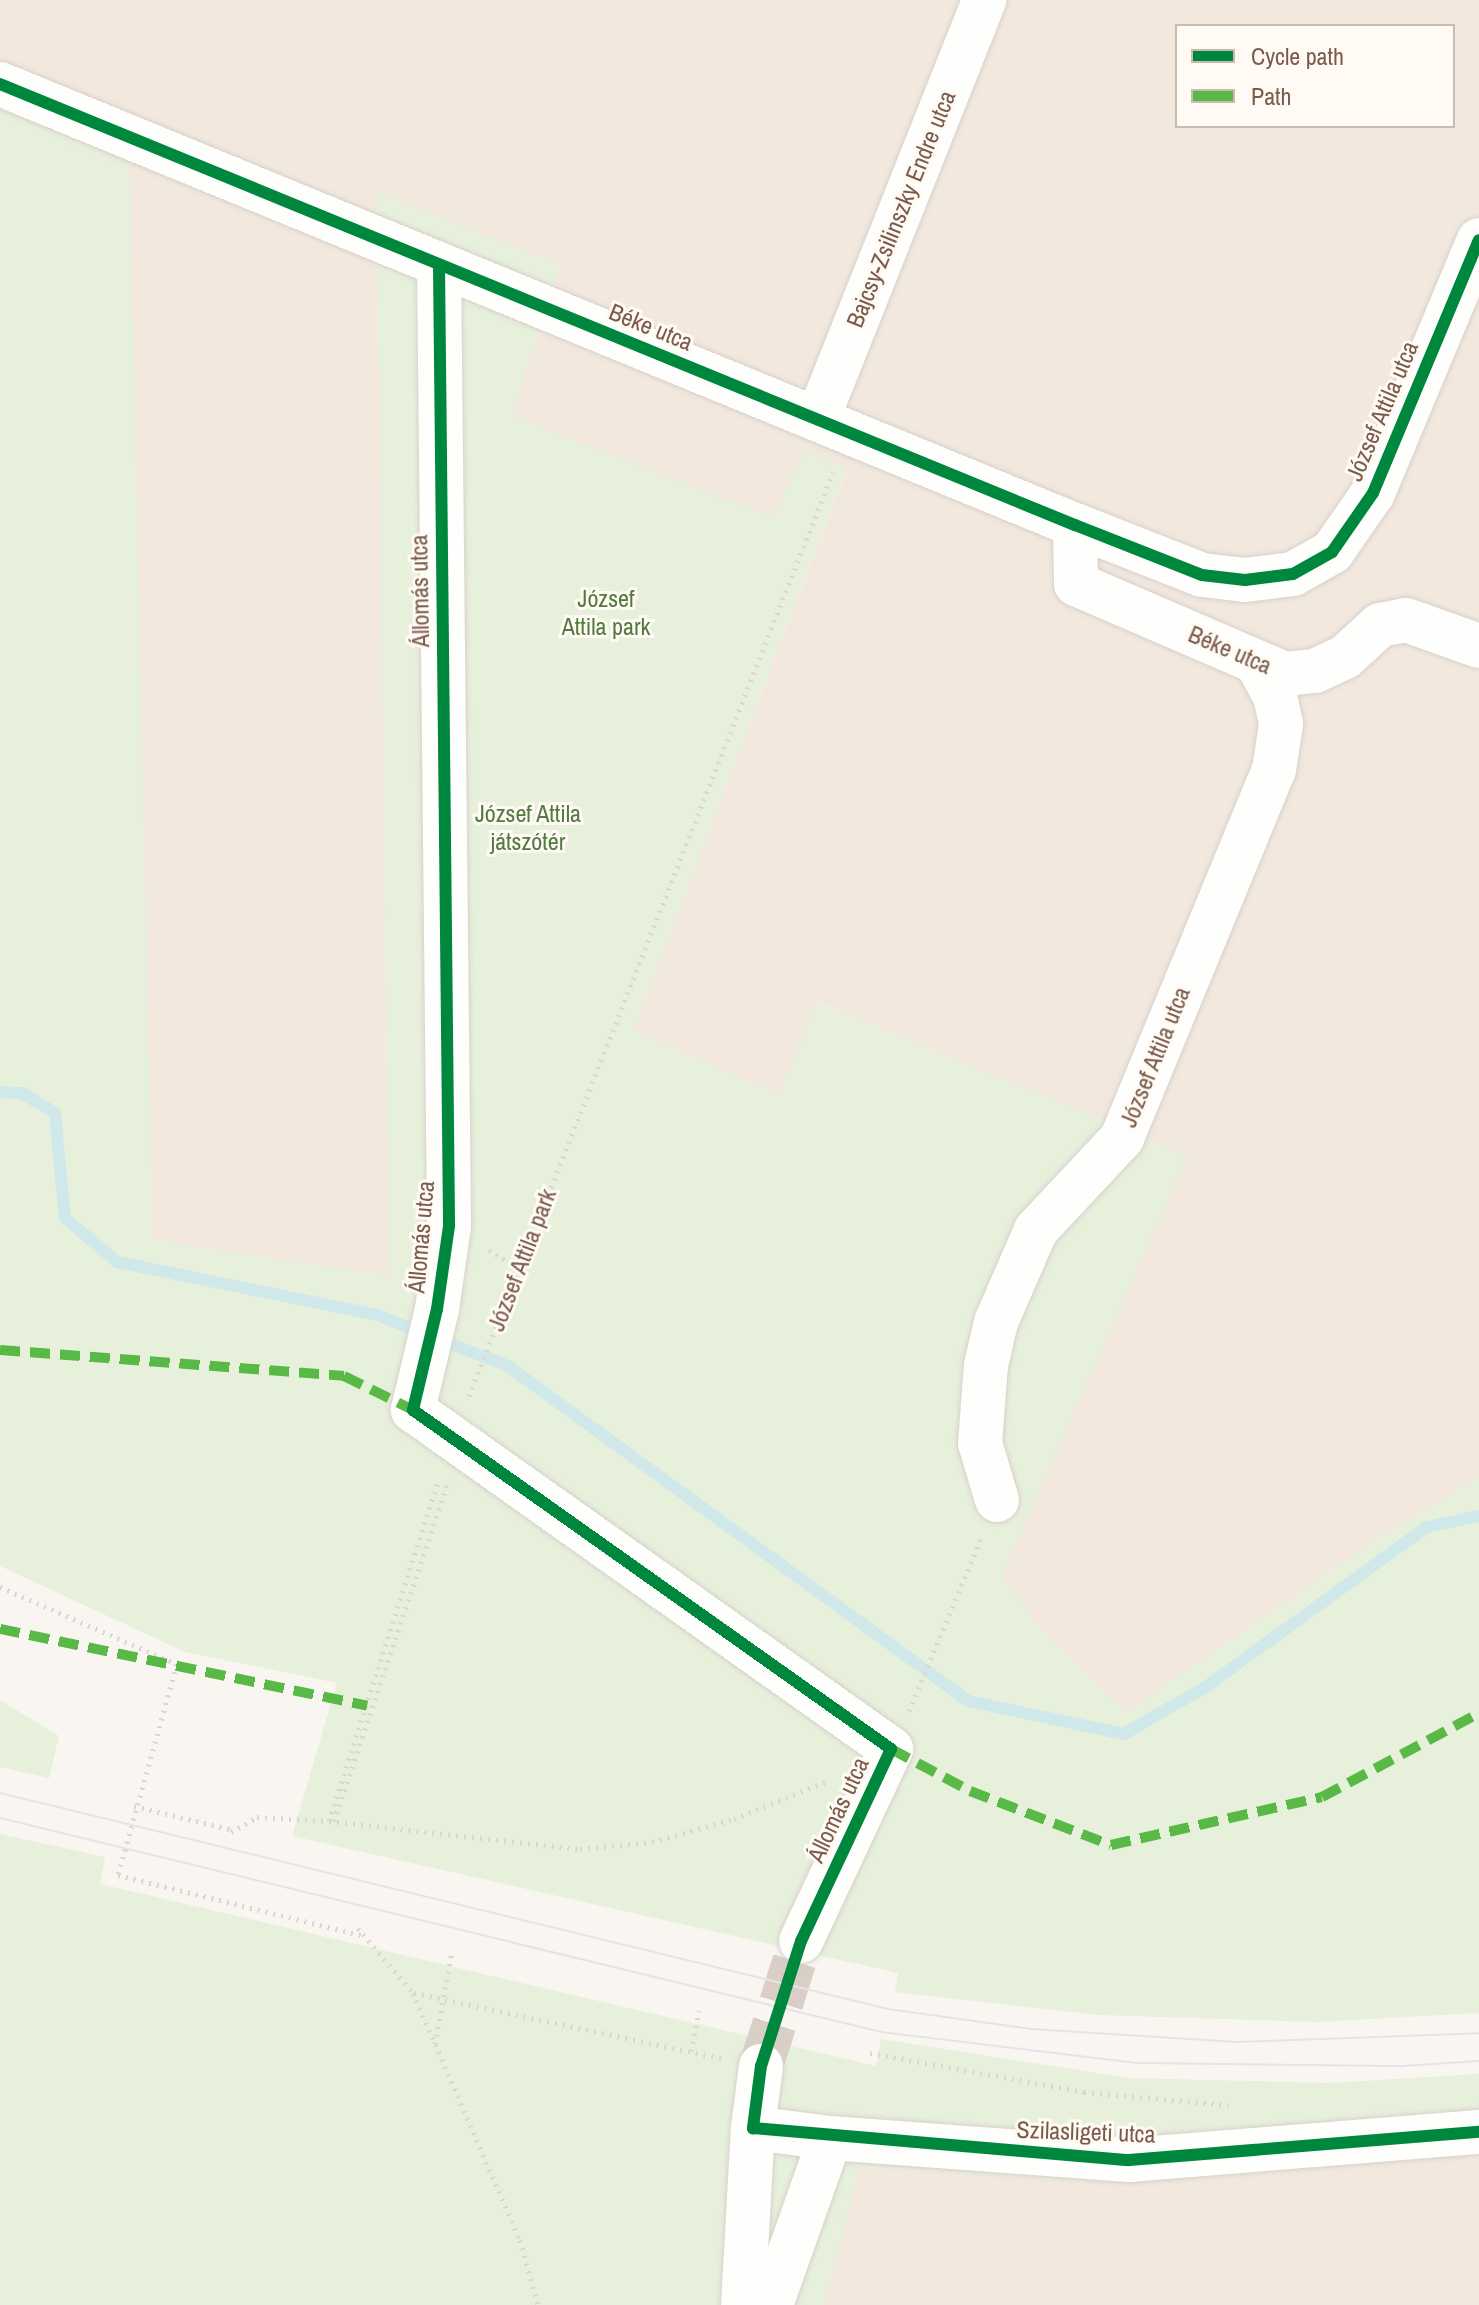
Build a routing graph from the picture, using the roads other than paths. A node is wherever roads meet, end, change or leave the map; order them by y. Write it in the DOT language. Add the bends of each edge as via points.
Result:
graph roads {
  1 [pos="984,0"];
  2 [pos="0,84"];
  3 [pos="1479,240"];
  4 [pos="439,265"];
  5 [pos="833,425"];
  6 [pos="1075,525"];
  7 [pos="1293,574"];
  8 [pos="1479,646"];
  9 [pos="1256,662"];
  10 [pos="997,1500"];
  11 [pos="801,1941"];
  12 [pos="761,2066"];
  13 [pos="753,2128"];
  14 [pos="1479,2132"];
  15 [pos="830,2138"];
  16 [pos="743,2305"];
  17 [pos="771,2305"];
  1 -- 5 [label="street, Bajcsy-Zsilinszky Endre utca"];
  2 -- 4 [label="street, Béke utca"];
  3 -- 7 [label="street, József Attila utca" via="1373,493 1332,552"];
  4 -- 5 [label="street, Béke utca"];
  4 -- 11 [label="street, Állomás utca" via="449,1226 437,1309 413,1410 891,1749"];
  5 -- 6 [label="street, Béke utca"];
  6 -- 7 [label="street, Béke utca" via="1202,575 1245,580"];
  6 -- 9 [label="street, Béke utca" via="1076,584"];
  8 -- 9 [label="street, Béke utca" via="1406,620 1380,625 1345,657 1315,671 1285,674"];
  9 -- 10 [label="street, József Attila utca" via="1275,696 1281,724 1274,770 1122,1138 1036,1230 996,1322 986,1365 980,1443"];
  12 -- 13 [label="street"];
  13 -- 15 [label="street, Szilasligeti utca"];
  13 -- 16 [label="street"];
  14 -- 15 [label="street, Szilasligeti utca" via="1129,2160"];
  15 -- 17 [label="street"];
}
